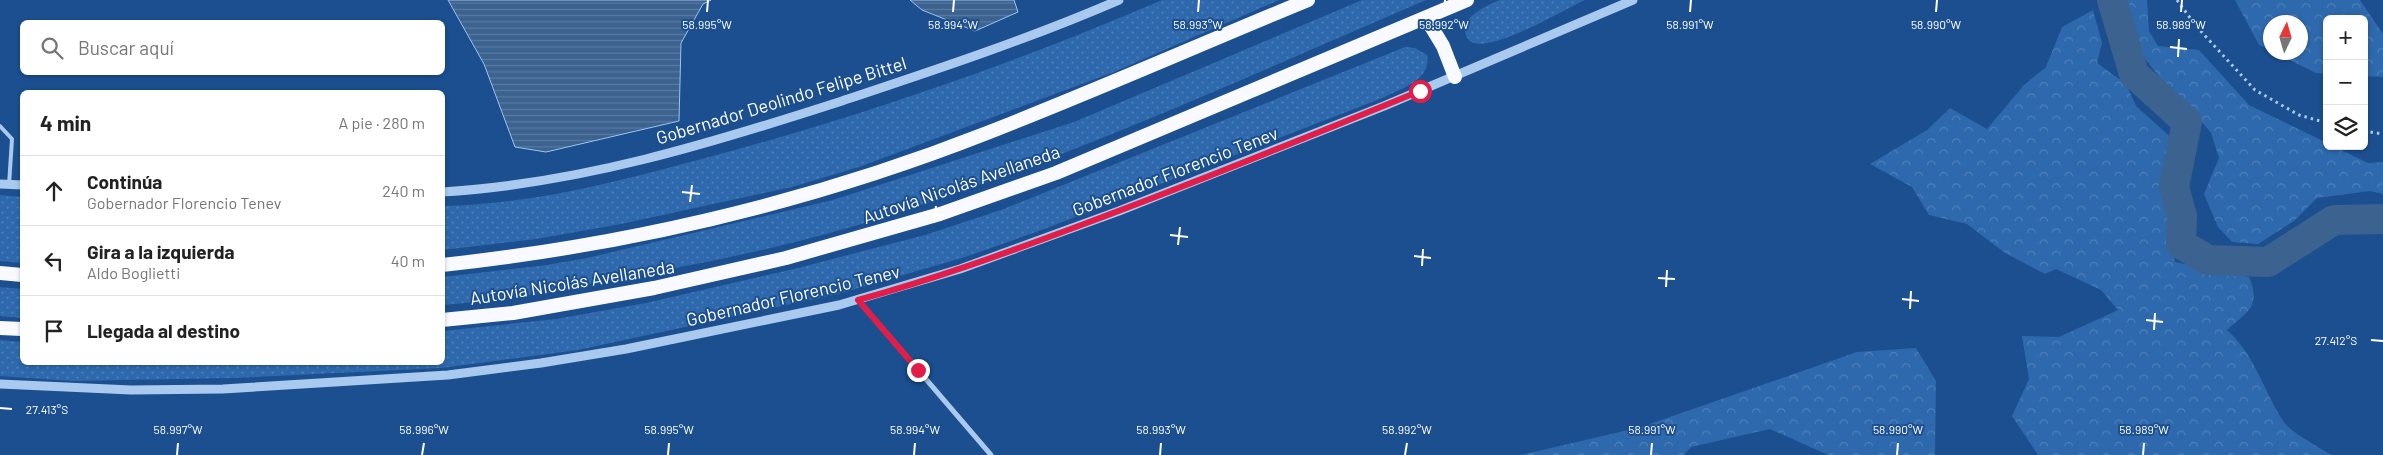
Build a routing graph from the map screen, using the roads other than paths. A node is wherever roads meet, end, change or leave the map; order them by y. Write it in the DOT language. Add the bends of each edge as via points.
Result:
graph roads {
  1 [pos="1119,0"];
  2 [pos="1308,0"];
  3 [pos="1467,0"];
  4 [pos="1633,0"];
  5 [pos="1426,18"];
  6 [pos="1455,77"];
  7 [pos="0,126"];
  8 [pos="4,184"];
  9 [pos="20,185"];
  10 [pos="445,192"];
  11 [pos="445,265"];
  12 [pos="0,273"];
  13 [pos="20,274"];
  14 [pos="858,300"];
  15 [pos="445,320"];
  16 [pos="0,328"];
  17 [pos="20,329"];
  18 [pos="0,384"];
  19 [pos="991,455"];
  1 -- 10 [label="street, Gobernador Deolindo Felipe Bittel" via="957,62 750,130 557,179"];
  2 -- 11 [label="highway, Autovía Nicolás Avellaneda" via="986,133 807,194 571,248"];
  3 -- 5 [label="highway, Autovía Nicolás Avellaneda"];
  4 -- 6 [label="street, Gobernador Florencio Tenev"];
  5 -- 6 [label="highway" via="1443,46"];
  5 -- 15 [label="highway, Autovía Nicolás Avellaneda" via="1056,173 940,214 786,258 663,286 513,313"];
  6 -- 14 [label="street, Gobernador Florencio Tenev" via="1119,211 960,269"];
  7 -- 8 [label="lane" via="12,139"];
  8 -- 9 [label="street"];
  12 -- 13 [label="highway"];
  14 -- 18 [label="street, Gobernador Florencio Tenev" via="618,351 448,375 223,389 131,390"];
  14 -- 19 [label="street"];
  16 -- 17 [label="highway"];
}
